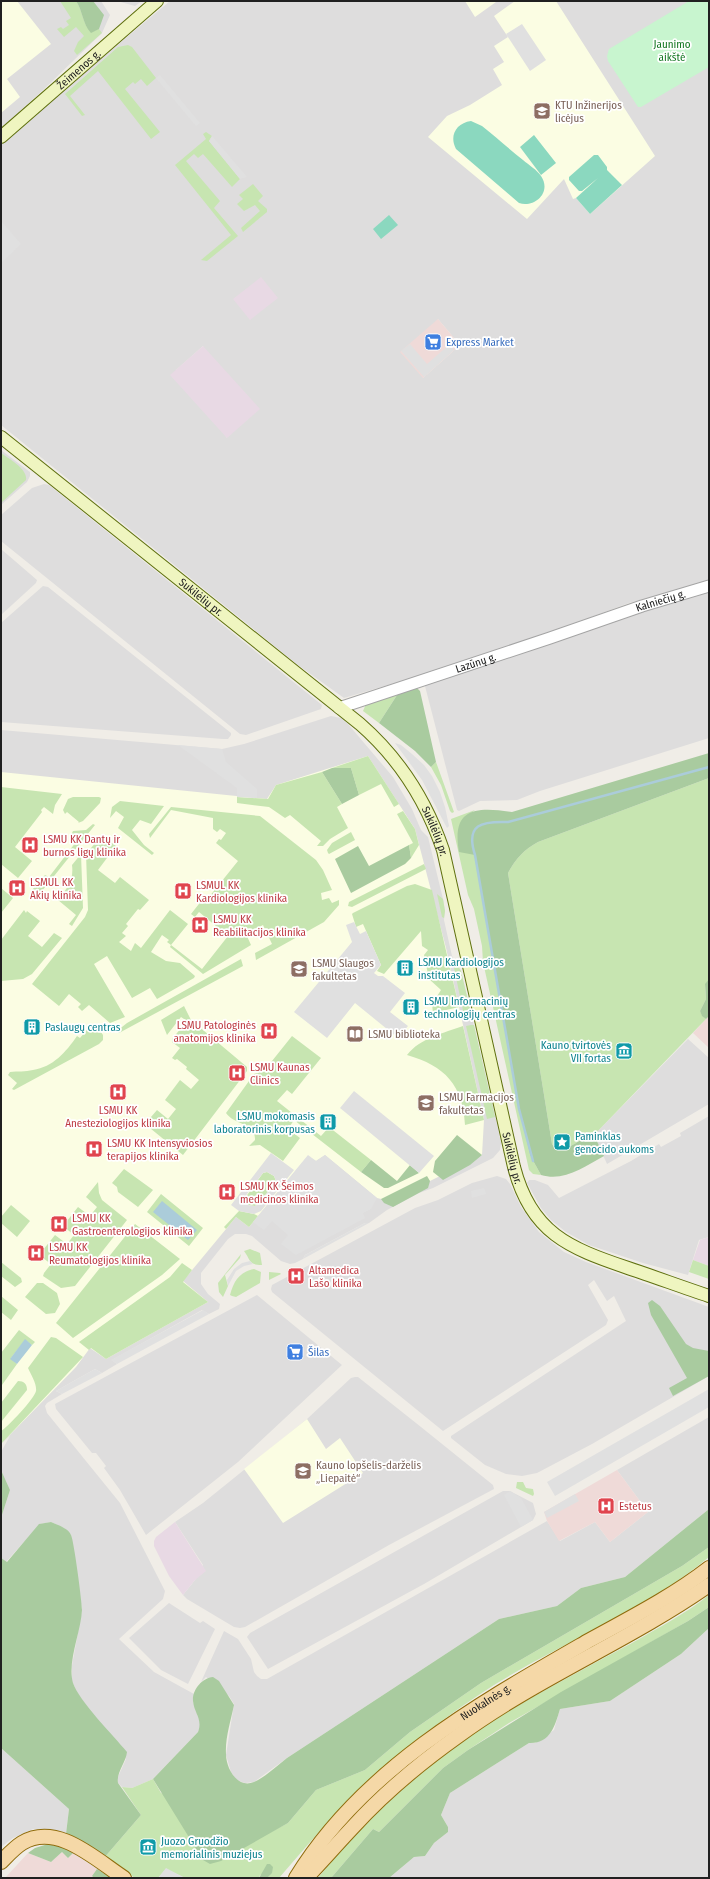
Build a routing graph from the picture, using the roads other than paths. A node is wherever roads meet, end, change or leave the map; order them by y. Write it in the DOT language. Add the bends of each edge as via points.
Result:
graph roads {
  1 [pos="157,1"];
  2 [pos="1,137"];
  3 [pos="1,436"];
  4 [pos="709,586"];
  5 [pos="612,616"];
  6 [pos="339,708"];
  7 [pos="709,1296"];
  8 [pos="709,1568"];
  9 [pos="709,1585"];
  10 [pos="1,1862"];
  11 [pos="311,1868"];
  12 [pos="124,1878"];
  13 [pos="288,1878"];
  14 [pos="296,1878"];
  15 [pos="306,1878"];
  1 -- 2 [label="main road, Žeimenos g."];
  3 -- 6 [label="main road, Sukilėlių pr."];
  4 -- 5 [label="street, Kalniečių g."];
  5 -- 6 [label="street, Lazūnų g."];
  6 -- 7 [label="main road, Sukilėlių pr." via="372,735 397,762 417,790 436,829 462,931 516,1174 531,1209 554,1234 576,1249"];
  8 -- 11 [label="main road, Nuokalnės g." via="657,1602 499,1692 442,1730 374,1786 335,1825"];
  9 -- 11 [label="main road, Nuokalnės g." via="683,1604 502,1706 459,1735 422,1762 374,1805"];
  10 -- 12 [label="main road" via="28,1840 53,1837 69,1842"];
  11 -- 13 [label="main road"];
  11 -- 14 [label="main road, Nuokalnės g."];
  11 -- 15 [label="main road, Nuokalnės g."];
}
